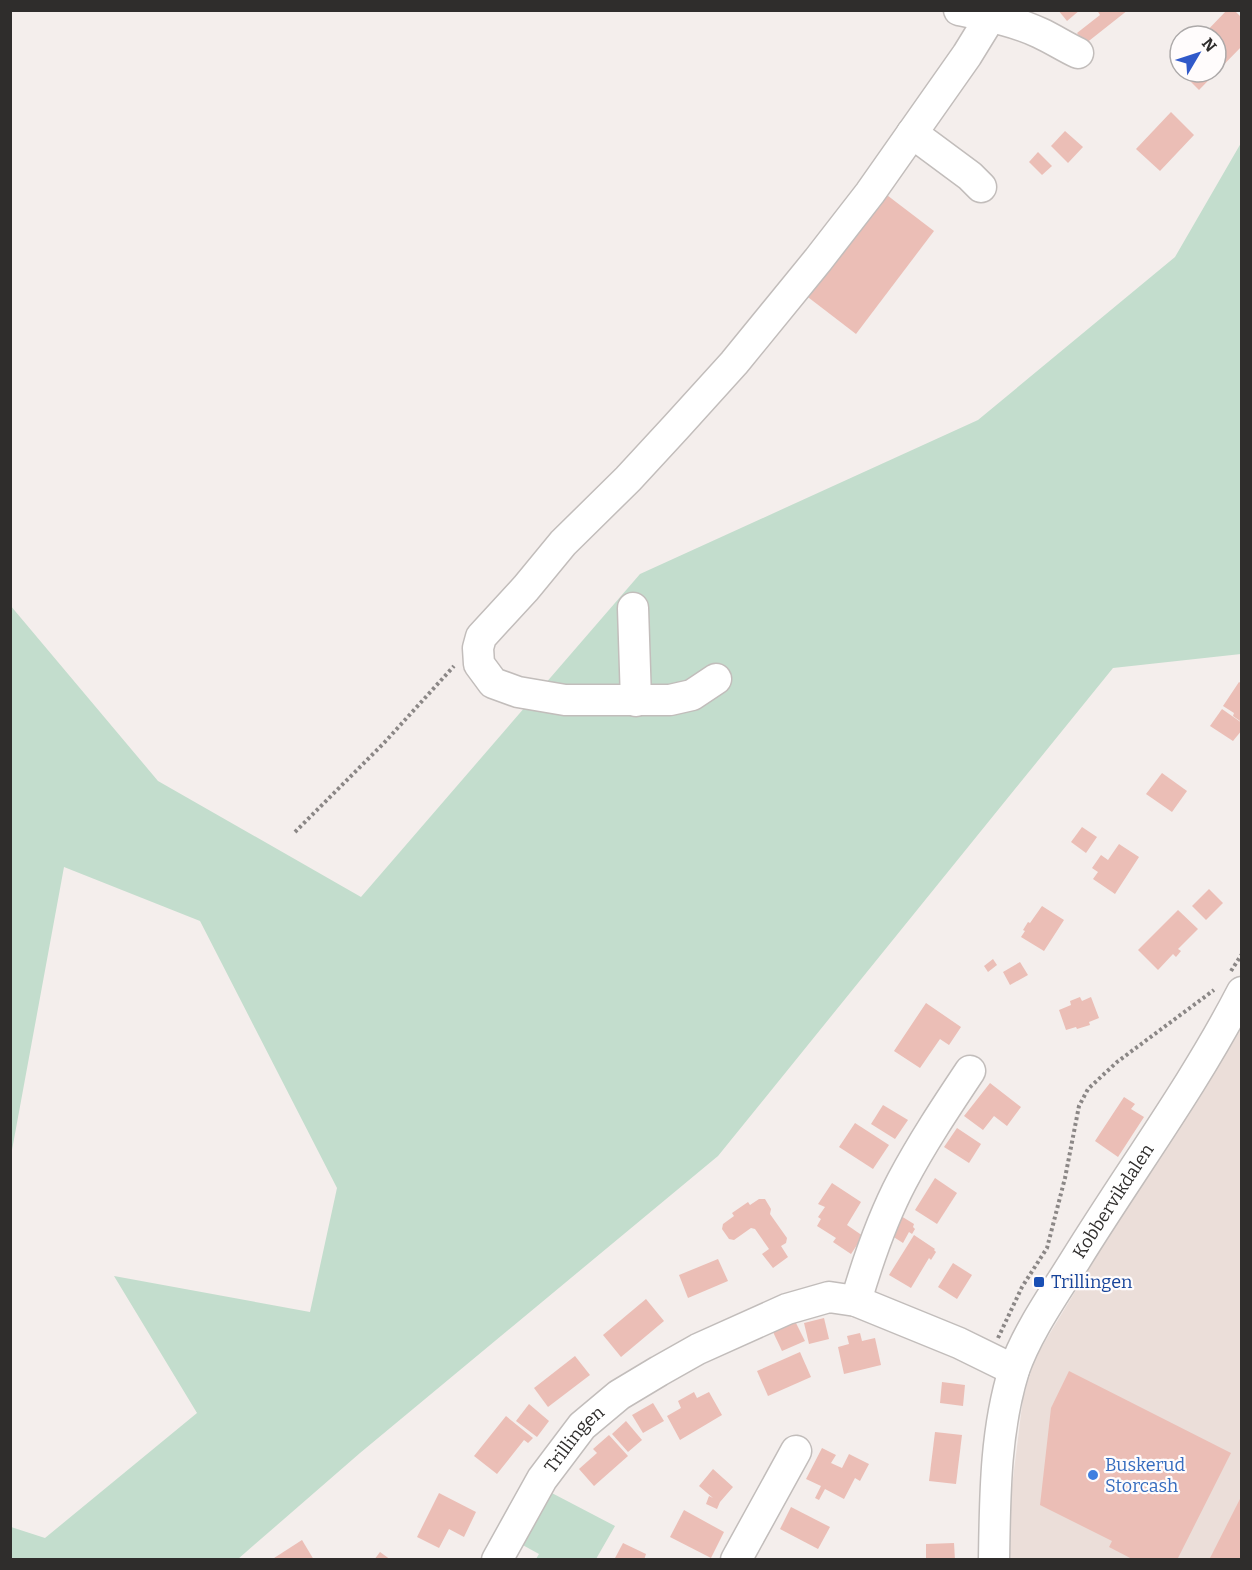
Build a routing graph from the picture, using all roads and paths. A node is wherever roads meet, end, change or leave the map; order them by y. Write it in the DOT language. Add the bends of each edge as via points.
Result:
graph roads {
  1 [pos="959,10"];
  2 [pos="991,16"];
  3 [pos="1078,53"];
  4 [pos="912,133"];
  5 [pos="981,187"];
  6 [pos="633,608"];
  7 [pos="481,637"];
  8 [pos="716,679"];
  9 [pos="636,701"];
  10 [pos="295,832"];
  11 [pos="1242,954"];
  12 [pos="1230,984"];
  13 [pos="970,1071"];
  14 [pos="856,1301"];
  15 [pos="997,1342"];
  16 [pos="1014,1370"];
  17 [pos="796,1451"];
  18 [pos="497,1560"];
  19 [pos="736,1560"];
  20 [pos="994,1560"];
  1 -- 2 [label="street"];
  2 -- 3 [label="street" via="1038,32"];
  2 -- 4 [label="street"];
  4 -- 5 [label="street"];
  4 -- 7 [label="street" via="870,193 734,363 628,479 563,543"];
  6 -- 9 [label="street"];
  7 -- 9 [label="street" via="479,664 493,683 518,692 565,700"];
  7 -- 10 [label="path"];
  8 -- 9 [label="street" via="692,695"];
  11 -- 12 [label="path"];
  12 -- 15 [label="path" via="1117,1062 1088,1089 1079,1106 1047,1248 1022,1287"];
  12 -- 16 [label="street, Kobbervikdalen" via="1191,1082 1055,1293"];
  13 -- 14 [label="street" via="901,1184"];
  14 -- 16 [label="street, Trillingen"];
  14 -- 18 [label="street, Trillingen" via="829,1298 787,1309 698,1349 619,1395 582,1426 542,1479"];
  16 -- 20 [label="street, Kobbervikdalen" via="995,1476"];
  17 -- 19 [label="street"];
}
